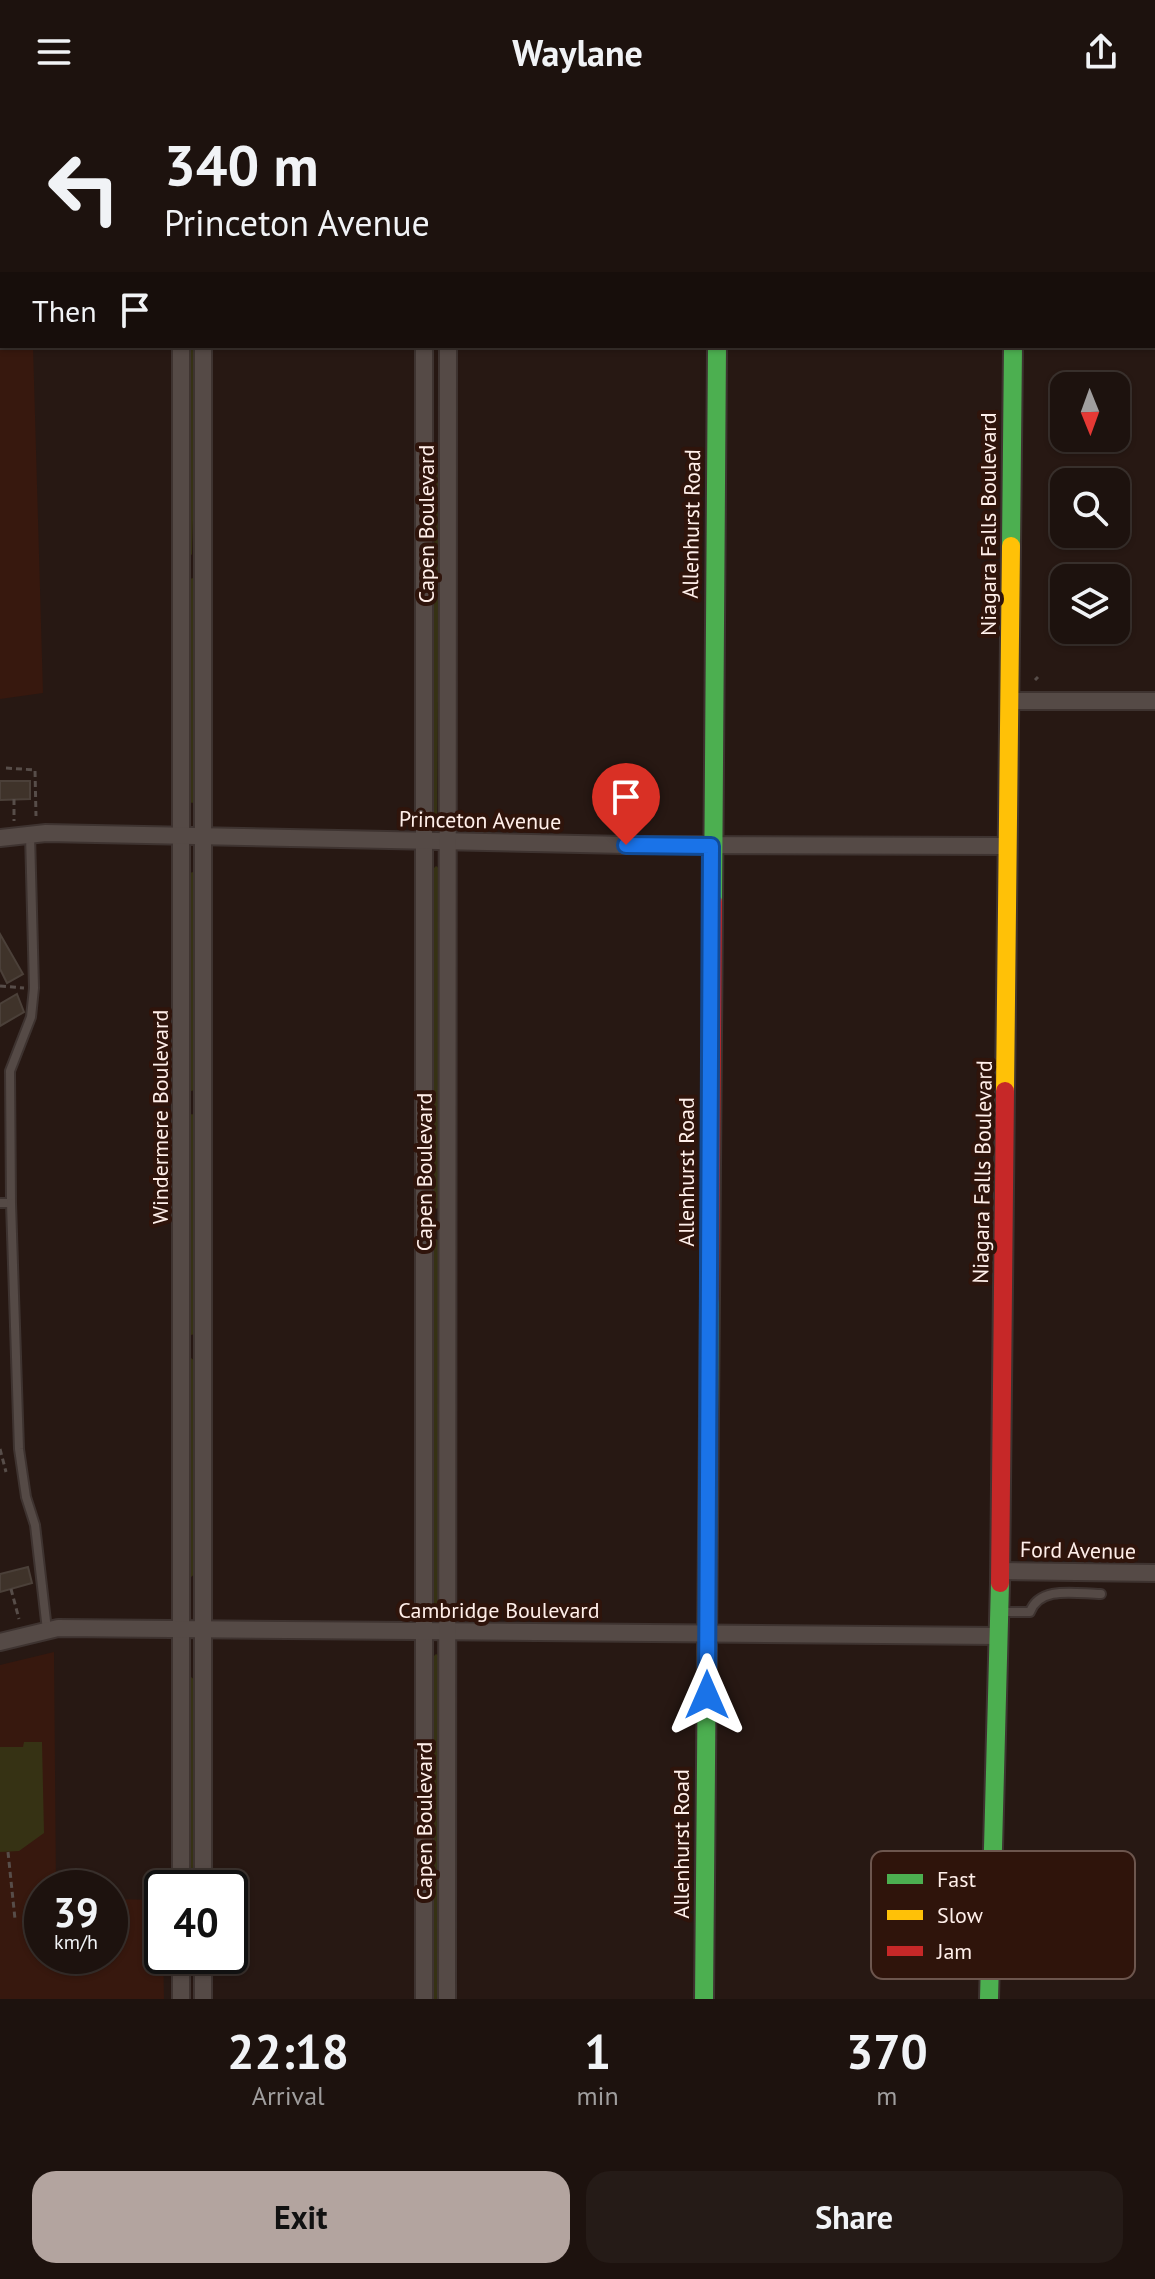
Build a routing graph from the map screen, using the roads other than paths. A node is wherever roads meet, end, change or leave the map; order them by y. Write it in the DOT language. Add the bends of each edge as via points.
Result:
graph roads {
  1 [pos="181,348"];
  2 [pos="203,348"];
  3 [pos="424,348"];
  4 [pos="448,348"];
  5 [pos="717,348"];
  6 [pos="1013,348"];
  7 [pos="423,445"];
  8 [pos="448,445"];
  9 [pos="181,565"];
  10 [pos="204,565"];
  11 [pos="1011,701"];
  12 [pos="1155,701"];
  13 [pos="33,826"];
  14 [pos="0,838"];
  15 [pos="181,838"];
  16 [pos="204,838"];
  17 [pos="424,841"];
  18 [pos="447,842"];
  19 [pos="711,846"];
  20 [pos="1008,846"];
  21 [pos="182,1104"];
  22 [pos="204,1104"];
  23 [pos="0,1203"];
  24 [pos="11,1203"];
  25 [pos="446,1225"];
  26 [pos="424,1226"];
  27 [pos="13,1277"];
  28 [pos="0,1278"];
  29 [pos="182,1345"];
  30 [pos="204,1345"];
  31 [pos="1000,1571"];
  32 [pos="1046,1572"];
  33 [pos="1155,1573"];
  34 [pos="1046,1594"];
  35 [pos="1101,1594"];
  36 [pos="1000,1612"];
  37 [pos="183,1629"];
  38 [pos="204,1629"];
  39 [pos="47,1630"];
  40 [pos="424,1632"];
  41 [pos="446,1632"];
  42 [pos="707,1634"];
  43 [pos="999,1636"];
  44 [pos="0,1642"];
  45 [pos="993,1851"];
  46 [pos="181,1870"];
  47 [pos="203,1870"];
  48 [pos="181,1974"];
  49 [pos="203,1974"];
  50 [pos="990,1979"];
  51 [pos="181,1999"];
  52 [pos="203,1999"];
  53 [pos="424,1999"];
  54 [pos="447,1999"];
  55 [pos="704,1999"];
  56 [pos="989,1999"];
  1 -- 9 [label="street, Windermere Boulevard"];
  2 -- 10 [label="street, Windermere Boulevard"];
  3 -- 7 [label="street, Capen Boulevard"];
  4 -- 8 [label="street, Capen Boulevard"];
  5 -- 19 [label="main road, Allenhurst Road"];
  6 -- 11 [label="main road, Niagara Falls Boulevard"];
  7 -- 8 [label="lane"];
  7 -- 17 [label="street, Capen Boulevard"];
  8 -- 18 [label="street, Capen Boulevard"];
  9 -- 10 [label="lane"];
  9 -- 15 [label="street, Windermere Boulevard"];
  10 -- 16 [label="street, Windermere Boulevard"];
  11 -- 12 [label="street"];
  11 -- 20 [label="main road, Niagara Falls Boulevard"];
  13 -- 14 [label="street, Princeton Avenue"];
  13 -- 15 [label="street, Princeton Avenue"];
  13 -- 24 [label="lane" via="34,988 31,1017 10,1071"];
  15 -- 16 [label="street, Princeton Avenue"];
  15 -- 21 [label="street, Windermere Boulevard"];
  16 -- 17 [label="street, Princeton Avenue"];
  16 -- 22 [label="street, Windermere Boulevard"];
  17 -- 18 [label="street, Princeton Avenue"];
  17 -- 26 [label="street, Capen Boulevard"];
  18 -- 19 [label="street, Princeton Avenue"];
  18 -- 25 [label="street, Capen Boulevard"];
  19 -- 20 [label="street, Princeton Avenue"];
  19 -- 42 [label="main road, Allenhurst Road"];
  20 -- 31 [label="main road, Niagara Falls Boulevard"];
  21 -- 22 [label="lane"];
  21 -- 29 [label="street, Windermere Boulevard"];
  22 -- 30 [label="street, Windermere Boulevard"];
  23 -- 24 [label="lane"];
  24 -- 27 [label="lane"];
  25 -- 26 [label="lane"];
  25 -- 41 [label="street, Capen Boulevard"];
  26 -- 40 [label="street, Capen Boulevard"];
  27 -- 28 [label="lane"];
  27 -- 39 [label="lane" via="19,1449 35,1525"];
  29 -- 30 [label="lane"];
  29 -- 37 [label="street, Windermere Boulevard"];
  30 -- 38 [label="street, Windermere Boulevard"];
  31 -- 32 [label="street, Ford Avenue"];
  31 -- 36 [label="main road, Niagara Falls Boulevard"];
  32 -- 33 [label="street, Ford Avenue"];
  32 -- 34 [label="lane"];
  34 -- 35 [label="lane"];
  34 -- 36 [label="lane" via="1034,1601 1030,1612"];
  36 -- 43 [label="main road, Niagara Falls Boulevard"];
  37 -- 38 [label="street, Cambridge Boulevard"];
  37 -- 39 [label="street, Cambridge Boulevard"];
  37 -- 46 [label="street, Windermere Boulevard"];
  38 -- 40 [label="street, Cambridge Boulevard"];
  38 -- 47 [label="street, Windermere Boulevard"];
  39 -- 44 [label="street, Cambridge Boulevard"];
  40 -- 41 [label="street, Cambridge Boulevard"];
  40 -- 53 [label="street, Capen Boulevard"];
  41 -- 42 [label="street, Cambridge Boulevard"];
  41 -- 54 [label="street, Capen Boulevard"];
  42 -- 43 [label="street, Cambridge Boulevard"];
  42 -- 55 [label="main road, Allenhurst Road"];
  43 -- 45 [label="main road, Niagara Falls Boulevard"];
  48 -- 51 [label="street"];
  49 -- 52 [label="street"];
  50 -- 56 [label="main road, Niagara Falls Boulevard"];
}
